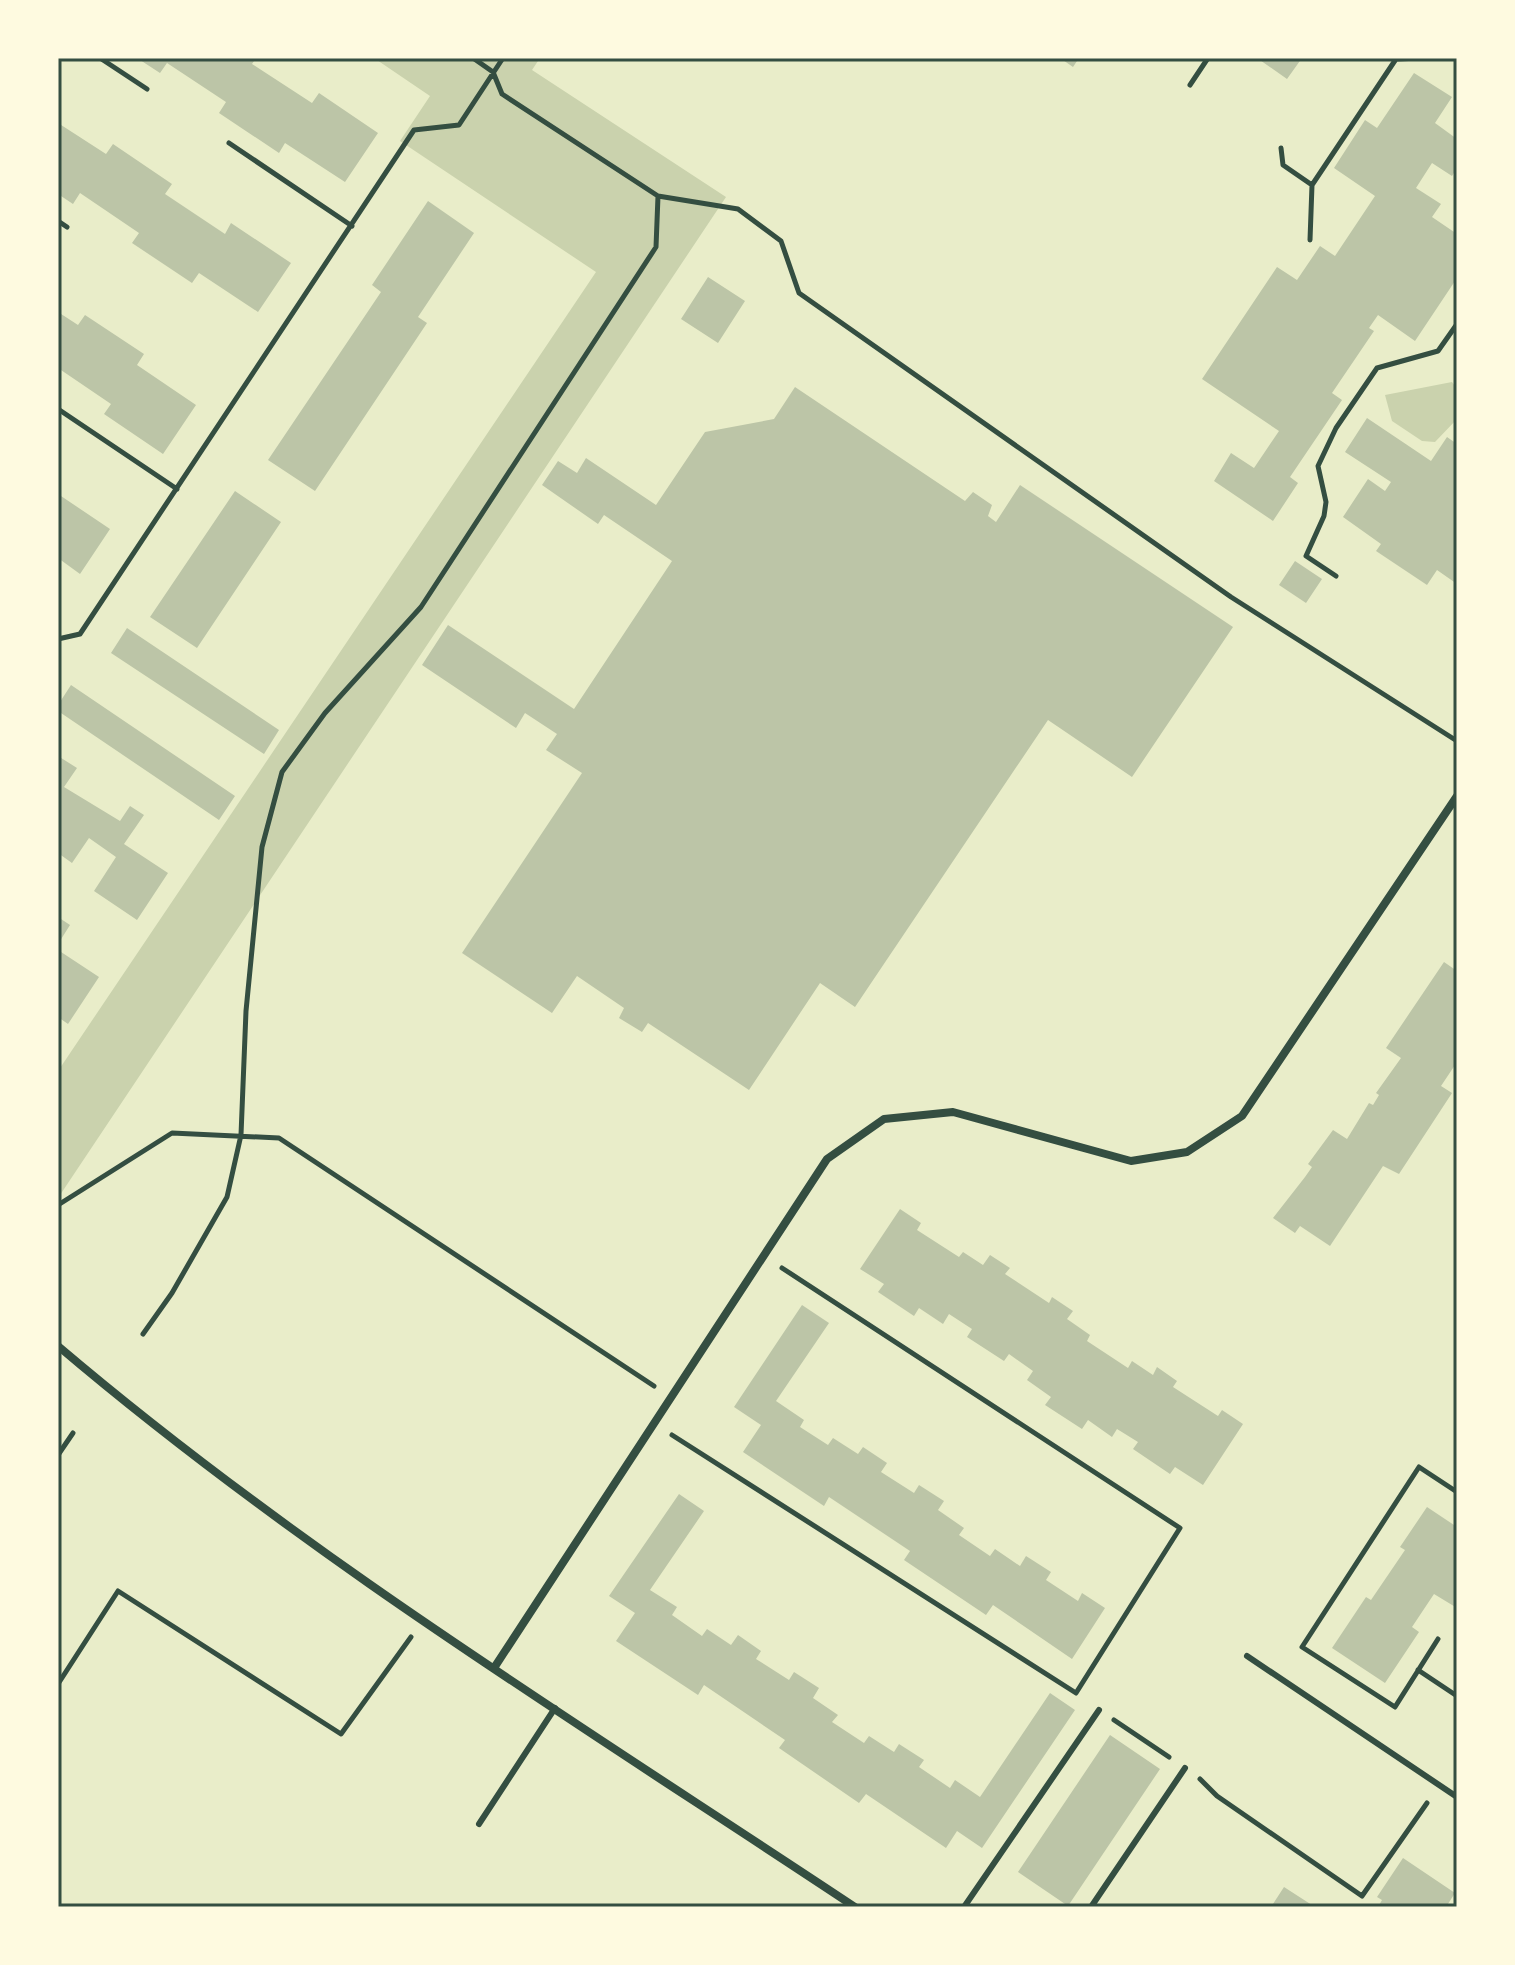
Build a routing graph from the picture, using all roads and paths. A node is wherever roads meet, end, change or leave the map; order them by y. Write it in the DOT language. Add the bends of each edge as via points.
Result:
graph roads {
  1 [pos="100,58"];
  2 [pos="473,58"];
  3 [pos="503,58"];
  4 [pos="1208,58"];
  5 [pos="1421,58"];
  6 [pos="1396,59"];
  7 [pos="493,72"];
  8 [pos="1190,85"];
  9 [pos="147,89"];
  10 [pos="229,143"];
  11 [pos="1281,148"];
  12 [pos="1312,185"];
  13 [pos="658,196"];
  14 [pos="58,221"];
  15 [pos="352,226"];
  16 [pos="67,227"];
  17 [pos="1310,240"];
  18 [pos="1457,324"];
  19 [pos="58,409"];
  20 [pos="177,489"];
  21 [pos="1336,576"];
  22 [pos="58,639"];
  23 [pos="1457,741"];
  24 [pos="1457,796"];
  25 [pos="241,1135"];
  26 [pos="58,1205"];
  27 [pos="764,1256"];
  28 [pos="143,1334"];
  29 [pos="58,1346"];
  30 [pos="671,1397"];
  31 [pos="654,1424"];
  32 [pos="73,1433"];
  33 [pos="58,1455"];
  34 [pos="1457,1492"];
  35 [pos="423,1619"];
  36 [pos="1438,1639"];
  37 [pos="1247,1656"];
  38 [pos="494,1668"];
  39 [pos="1418,1670"];
  40 [pos="58,1684"];
  41 [pos="1076,1693"];
  42 [pos="1457,1696"];
  43 [pos="555,1708"];
  44 [pos="1099,1710"];
  45 [pos="1185,1768"];
  46 [pos="1440,1786"];
  47 [pos="1457,1797"];
  48 [pos="479,1824"];
  49 [pos="855,1907"];
  50 [pos="964,1907"];
  51 [pos="1091,1907"];
  1 -- 9 [label="path"];
  2 -- 7 [label="path"];
  3 -- 7 [label="path"];
  4 -- 8 [label="path"];
  5 -- 6 [label="path"];
  6 -- 12 [label="path"];
  7 -- 13 [label="path" via="502,94"];
  7 -- 15 [label="path" via="459,125 414,130"];
  10 -- 15 [label="path"];
  11 -- 12 [label="path" via="1283,165"];
  12 -- 17 [label="path"];
  13 -- 23 [label="path" via="738,209 781,241 799,293 1231,597"];
  13 -- 25 [label="path" via="656,247 439,580 325,713 282,772 262,847 246,1011"];
  14 -- 16 [label="path"];
  15 -- 20 [label="path"];
  18 -- 21 [label="path" via="1438,351 1377,368 1336,428 1318,466 1326,502 1306,556"];
  19 -- 20 [label="path"];
  20 -- 22 [label="path" via="80,634"];
  24 -- 27 [label="street" via="1242,1116 1187,1152 1131,1161 953,1112 884,1119 827,1159"];
  25 -- 26 [label="path" via="172,1133"];
  25 -- 28 [label="path" via="227,1197"];
  25 -- 30 [label="path" via="279,1138"];
  27 -- 30 [label="street"];
  27 -- 41 [label="path" via="1180,1528"];
  29 -- 35 [label="street" via="258,1506"];
  30 -- 31 [label="street"];
  31 -- 38 [label="street"];
  31 -- 41 [label="path"];
  32 -- 33 [label="path"];
  34 -- 39 [label="path" via="1419,1467 1302,1647 1395,1707"];
  35 -- 38 [label="street"];
  35 -- 40 [label="path" via="341,1734 118,1591"];
  36 -- 39 [label="path"];
  37 -- 46 [label="lane"];
  38 -- 43 [label="street"];
  39 -- 42 [label="path"];
  41 -- 44 [label="path"];
  43 -- 48 [label="lane"];
  43 -- 49 [label="street"];
  44 -- 45 [label="path"];
  44 -- 50 [label="lane"];
  45 -- 46 [label="path" via="1362,1896"];
  45 -- 51 [label="lane"];
  46 -- 47 [label="lane"];
}
